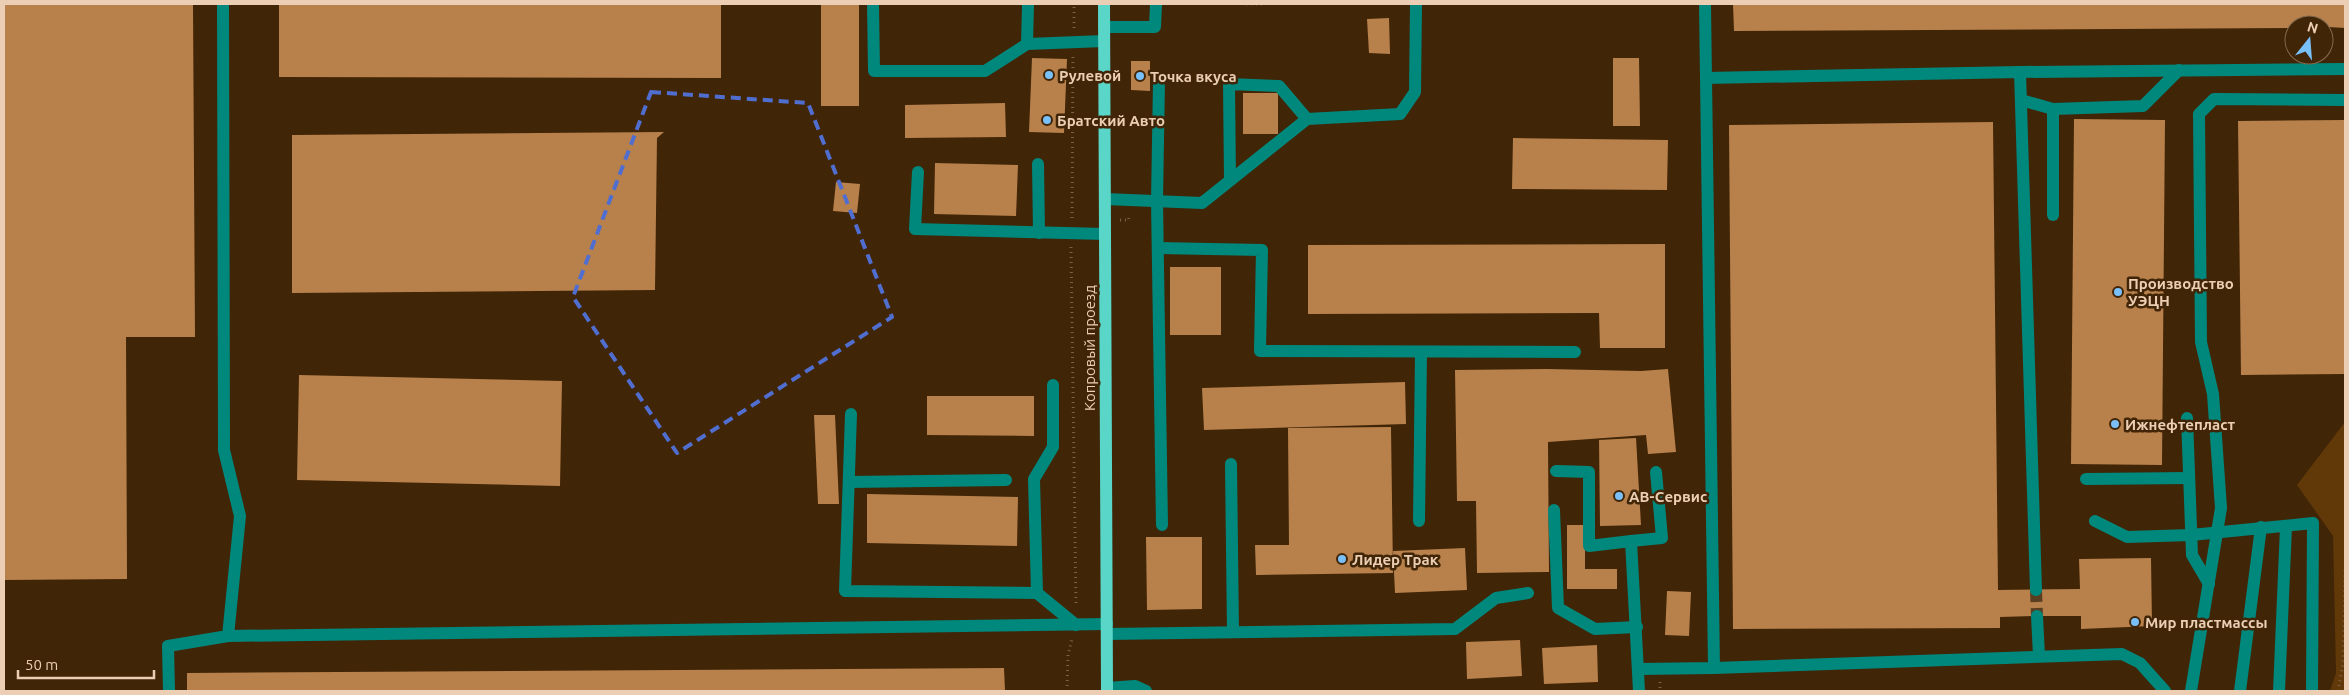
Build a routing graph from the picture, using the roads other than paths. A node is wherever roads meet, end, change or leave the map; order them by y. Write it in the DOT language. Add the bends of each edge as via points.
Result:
graph roads {
  1 [pos="223,4"];
  2 [pos="873,4"];
  3 [pos="1028,4"];
  4 [pos="1104,4"];
  5 [pos="1156,4"];
  6 [pos="1416,4"];
  7 [pos="1705,4"];
  8 [pos="1104,27"];
  9 [pos="1104,41"];
  10 [pos="1027,44"];
  11 [pos="2345,68"];
  12 [pos="2179,70"];
  13 [pos="2020,72"];
  14 [pos="1706,78"];
  15 [pos="1160,81"];
  16 [pos="2021,100"];
  17 [pos="2345,100"];
  18 [pos="2054,109"];
  19 [pos="1307,119"];
  20 [pos="1038,164"];
  21 [pos="918,172"];
  22 [pos="1230,180"];
  23 [pos="1105,199"];
  24 [pos="1157,201"];
  25 [pos="2053,215"];
  26 [pos="1039,233"];
  27 [pos="1105,234"];
  28 [pos="1158,248"];
  29 [pos="1421,352"];
  30 [pos="1575,352"];
  31 [pos="1053,385"];
  32 [pos="851,414"];
  33 [pos="2187,418"];
  34 [pos="1231,464"];
  35 [pos="1556,471"];
  36 [pos="1656,472"];
  37 [pos="2189,478"];
  38 [pos="2086,479"];
  39 [pos="1006,480"];
  40 [pos="848,482"];
  41 [pos="1554,510"];
  42 [pos="1419,521"];
  43 [pos="2094,521"];
  44 [pos="1162,525"];
  45 [pos="2262,527"];
  46 [pos="2286,527"];
  47 [pos="2217,532"];
  48 [pos="2191,535"];
  49 [pos="1631,542"];
  50 [pos="2209,584"];
  51 [pos="2036,590"];
  52 [pos="1037,593"];
  53 [pos="1528,593"];
  54 [pos="2037,616"];
  55 [pos="1076,625"];
  56 [pos="1636,627"];
  57 [pos="1107,629"];
  58 [pos="1233,632"];
  59 [pos="228,636"];
  60 [pos="2039,656"];
  61 [pos="1714,668"];
  62 [pos="1639,669"];
  63 [pos="1107,690"];
  64 [pos="169,691"];
  65 [pos="1146,691"];
  66 [pos="1639,691"];
  67 [pos="2165,691"];
  68 [pos="2191,691"];
  69 [pos="2240,691"];
  70 [pos="2279,691"];
  71 [pos="2312,691"];
  1 -- 59 [label="lane" via="224,450 240,516"];
  2 -- 10 [label="lane" via="874,71 986,71"];
  3 -- 10 [label="lane"];
  4 -- 8 [label="main road, Копровый проезд"];
  5 -- 8 [label="lane" via="1155,27"];
  6 -- 19 [label="lane" via="1416,92 1400,114"];
  7 -- 14 [label="lane"];
  8 -- 9 [label="main road, Копровый проезд"];
  9 -- 10 [label="lane"];
  9 -- 23 [label="main road, Копровый проезд"];
  11 -- 12 [label="lane"];
  12 -- 13 [label="lane"];
  12 -- 18 [label="lane" via="2143,106"];
  13 -- 14 [label="lane"];
  13 -- 16 [label="lane"];
  14 -- 61 [label="lane"];
  15 -- 24 [label="lane"];
  16 -- 18 [label="lane"];
  16 -- 51 [label="lane"];
  17 -- 47 [label="lane" via="2214,99 2199,114 2201,342 2213,394 2221,508"];
  18 -- 25 [label="lane"];
  19 -- 22 [label="lane"];
  19 -- 22 [label="lane" via="1279,86 1229,84"];
  20 -- 26 [label="lane"];
  21 -- 26 [label="lane" via="915,229"];
  22 -- 24 [label="lane" via="1202,203"];
  23 -- 24 [label="lane"];
  23 -- 27 [label="main road, Копровый проезд"];
  24 -- 28 [label="lane"];
  26 -- 27 [label="lane"];
  27 -- 57 [label="main road, Копровый проезд"];
  28 -- 29 [label="lane" via="1262,250 1260,351"];
  28 -- 44 [label="lane"];
  29 -- 30 [label="lane"];
  29 -- 42 [label="lane"];
  31 -- 52 [label="lane" via="1054,447 1034,479"];
  32 -- 40 [label="lane"];
  33 -- 37 [label="lane"];
  34 -- 58 [label="lane"];
  35 -- 49 [label="lane" via="1589,472 1589,546"];
  36 -- 49 [label="lane" via="1662,538"];
  37 -- 38 [label="lane"];
  37 -- 48 [label="lane"];
  39 -- 40 [label="lane"];
  40 -- 52 [label="lane" via="845,591"];
  41 -- 56 [label="lane" via="1558,608 1595,629"];
  43 -- 48 [label="lane" via="2127,537"];
  45 -- 46 [label="lane"];
  45 -- 47 [label="lane"];
  45 -- 69 [label="lane"];
  46 -- 70 [label="lane"];
  46 -- 71 [label="lane" via="2313,523"];
  47 -- 48 [label="lane"];
  47 -- 50 [label="lane"];
  48 -- 50 [label="lane" via="2192,555"];
  49 -- 56 [label="lane"];
  50 -- 68 [label="lane"];
  52 -- 55 [label="lane"];
  53 -- 58 [label="lane" via="1496,598 1455,629"];
  54 -- 60 [label="lane"];
  55 -- 57 [label="lane"];
  55 -- 59 [label="lane"];
  56 -- 62 [label="lane"];
  57 -- 58 [label="lane"];
  57 -- 63 [label="main road, Копровый проезд"];
  59 -- 64 [label="lane" via="168,646"];
  60 -- 61 [label="lane"];
  60 -- 67 [label="lane" via="2122,654 2140,663"];
  61 -- 62 [label="lane"];
  62 -- 66 [label="lane"];
  63 -- 65 [label="lane" via="1135,686"];
}
